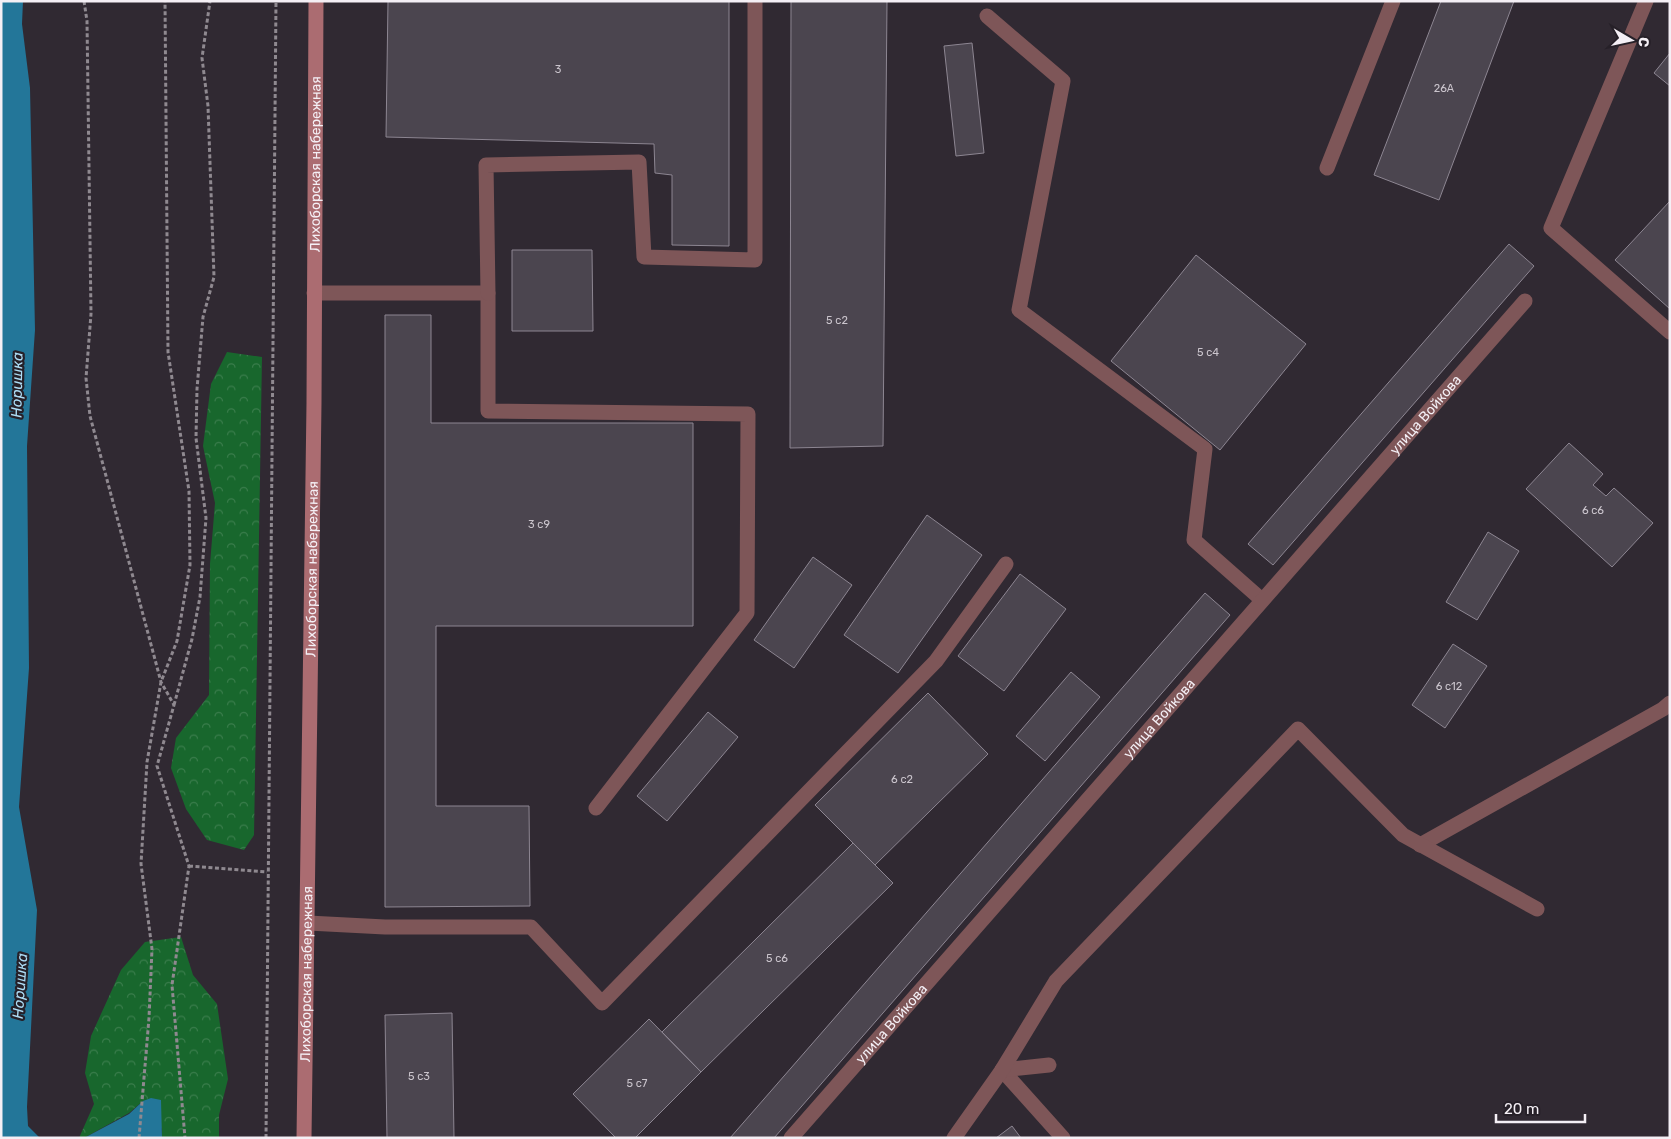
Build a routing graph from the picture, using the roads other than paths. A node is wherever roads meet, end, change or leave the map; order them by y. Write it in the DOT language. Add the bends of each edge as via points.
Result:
graph roads {
  1 [pos="316,1"];
  2 [pos="755,1"];
  3 [pos="1393,1"];
  4 [pos="1646,1"];
  5 [pos="988,16"];
  6 [pos="1327,168"];
  7 [pos="314,293"];
  8 [pos="488,293"];
  9 [pos="1525,300"];
  10 [pos="1670,332"];
  11 [pos="1006,564"];
  12 [pos="1262,600"];
  13 [pos="1670,703"];
  14 [pos="596,808"];
  15 [pos="1420,845"];
  16 [pos="1537,909"];
  17 [pos="308,923"];
  18 [pos="1049,1065"];
  19 [pos="1002,1070"];
  20 [pos="304,1138"];
  21 [pos="791,1138"];
  22 [pos="954,1138"];
  23 [pos="1063,1138"];
  1 -- 7 [label="street, Лихоборская набережная"];
  2 -- 8 [label="lane" via="755,260 644,257 639,162 486,165"];
  3 -- 6 [label="lane"];
  4 -- 10 [label="lane" via="1551,228"];
  5 -- 12 [label="lane" via="1063,81 1019,310 1205,450 1194,540"];
  7 -- 8 [label="lane"];
  7 -- 17 [label="street, Лихоборская набережная"];
  8 -- 14 [label="lane" via="488,412 748,414 747,613"];
  9 -- 12 [label="lane, улица Войкова"];
  11 -- 17 [label="lane" via="936,661 602,1003 531,927 385,927"];
  12 -- 21 [label="lane, улица Войкова"];
  13 -- 15 [label="lane"];
  15 -- 16 [label="lane"];
  15 -- 19 [label="lane" via="1403,835 1298,729 1056,981"];
  17 -- 20 [label="street, Лихоборская набережная"];
  18 -- 19 [label="lane"];
  19 -- 22 [label="lane"];
  19 -- 23 [label="lane"];
}
